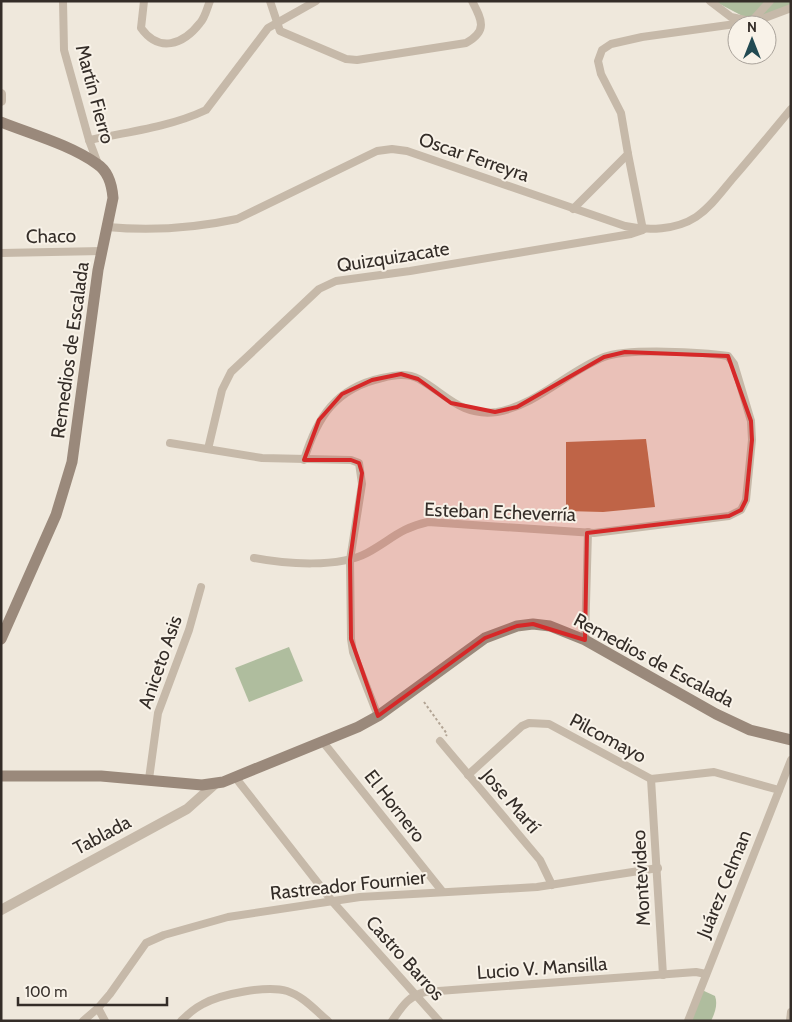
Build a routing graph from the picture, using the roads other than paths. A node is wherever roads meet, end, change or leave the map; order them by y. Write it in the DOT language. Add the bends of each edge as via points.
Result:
graph roads {
  1 [pos="62,1"];
  2 [pos="144,1"];
  3 [pos="210,1"];
  4 [pos="270,1"];
  5 [pos="316,1"];
  6 [pos="472,1"];
  7 [pos="710,1"];
  8 [pos="770,1"];
  9 [pos="791,8"];
  10 [pos="728,15"];
  11 [pos="758,15"];
  12 [pos="772,15"];
  13 [pos="276,24"];
  14 [pos="727,25"];
  15 [pos="1,94"];
  16 [pos="1,101"];
  17 [pos="791,109"];
  18 [pos="1,122"];
  19 [pos="89,140"];
  20 [pos="628,154"];
  21 [pos="98,164"];
  22 [pos="573,209"];
  23 [pos="106,227"];
  24 [pos="643,230"];
  25 [pos="102,251"];
  26 [pos="1,253"];
  27 [pos="170,442"];
  28 [pos="208,449"];
  29 [pos="304,460"];
  30 [pos="588,532"];
  31 [pos="254,558"];
  32 [pos="350,560"];
  33 [pos="201,587"];
  34 [pos="1,639"];
  35 [pos="585,640"];
  36 [pos="378,716"];
  37 [pos="791,740"];
  38 [pos="440,741"];
  39 [pos="323,742"];
  40 [pos="791,760"];
  41 [pos="468,775"];
  42 [pos="1,776"];
  43 [pos="235,778"];
  44 [pos="149,779"];
  45 [pos="651,780"];
  46 [pos="215,784"];
  47 [pos="780,790"];
  48 [pos="658,868"];
  49 [pos="552,885"];
  50 [pos="442,891"];
  51 [pos="332,900"];
  52 [pos="1,910"];
  53 [pos="706,974"];
  54 [pos="663,975"];
  55 [pos="416,994"];
  56 [pos="98,1008"];
  57 [pos="791,1012"];
  58 [pos="83,1021"];
  59 [pos="104,1021"];
  60 [pos="181,1021"];
  61 [pos="328,1021"];
  62 [pos="392,1021"];
  63 [pos="439,1021"];
  64 [pos="688,1021"];
  65 [pos="790,1021"];
  1 -- 19 [label="street, Martín Fierro" via="64,50"];
  2 -- 3 [label="street" via="141,28 157,44 185,38 201,22"];
  4 -- 13 [label="street"];
  5 -- 13 [label="street"];
  6 -- 13 [label="street" via="482,26 476,37 466,43 357,60 346,59 280,31"];
  7 -- 10 [label="street"];
  8 -- 11 [label="street"];
  9 -- 12 [label="street"];
  13 -- 19 [label="street" via="268,28 206,110 136,131"];
  14 -- 20 [label="street" via="642,37 611,44 602,50 598,60 601,74 620,113"];
  15 -- 16 [label="street"];
  17 -- 24 [label="street, Oscar Ferreyra" via="713,202 697,216 683,224"];
  18 -- 21 [label="main road"];
  19 -- 21 [label="street, Martín Fierro"];
  20 -- 22 [label="street"];
  20 -- 24 [label="street"];
  21 -- 23 [label="main road, Remedios de Escalada" via="112,186 113,198"];
  22 -- 23 [label="street, Oscar Ferreyra" via="407,151 392,149 377,151 237,219 130,229"];
  22 -- 24 [label="street, Oscar Ferreyra"];
  23 -- 25 [label="main road, Remedios de Escalada"];
  24 -- 28 [label="street, Quizquizacate" via="410,272 336,281 319,289 231,372 222,390"];
  25 -- 26 [label="street, Chaco"];
  25 -- 34 [label="main road, Remedios de Escalada" via="72,462 56,515"];
  27 -- 28 [label="street"];
  28 -- 29 [label="street" via="262,458"];
  29 -- 30 [label="street, Esteban Echeverría" via="319,420 330,406 342,394 372,380 401,374 418,379 451,403 470,410 495,412 518,406 604,357 625,352 728,356 734,364 752,440 746,500 741,510 729,516"];
  29 -- 32 [label="street" via="351,460 358,463 362,484"];
  30 -- 32 [label="street, Esteban Echeverría" via="428,522 409,526"];
  30 -- 35 [label="street"];
  31 -- 32 [label="street, Esteban Echeverría" via="287,564"];
  32 -- 36 [label="street" via="353,652"];
  33 -- 44 [label="street, Aniceto Asis" via="189,630 158,713"];
  35 -- 36 [label="main road, Remedios de Escalada" via="550,626 517,626 501,630 485,638"];
  35 -- 37 [label="main road, Remedios de Escalada" via="716,714 750,730"];
  36 -- 39 [label="main road, Remedios de Escalada"];
  38 -- 41 [label="street, Jose Martí"];
  39 -- 43 [label="main road, Remedios de Escalada"];
  39 -- 50 [label="street, El Hornero"];
  40 -- 47 [label="street, Juárez Celman"];
  41 -- 45 [label="street, Pilcomayo" via="522,726 538,722 549,724"];
  41 -- 49 [label="street, Jose Martí" via="540,860"];
  42 -- 44 [label="main road, Remedios de Escalada"];
  43 -- 46 [label="main road, Remedios de Escalada"];
  43 -- 51 [label="street, Castro Barros"];
  44 -- 46 [label="main road, Remedios de Escalada"];
  45 -- 47 [label="street, Pilcomayo" via="714,772"];
  45 -- 48 [label="street, Montevideo"];
  46 -- 52 [label="street, Tablada" via="187,809"];
  47 -- 53 [label="street, Juárez Celman"];
  48 -- 49 [label="street, Rastreador Fournier"];
  48 -- 54 [label="street, Montevideo"];
  49 -- 50 [label="street, Rastreador Fournier"];
  50 -- 51 [label="street, Rastreador Fournier"];
  51 -- 55 [label="street, Castro Barros"];
  51 -- 56 [label="street, Rastreador Fournier" via="228,917 152,940 140,950"];
  53 -- 54 [label="street, Lucio V. Mansilla"];
  53 -- 64 [label="street, Juárez Celman"];
  54 -- 55 [label="street, Lucio V. Mansilla"];
  55 -- 62 [label="street"];
  55 -- 63 [label="street, Castro Barros"];
  56 -- 58 [label="street, Rastreador Fournier"];
  56 -- 59 [label="street"];
  57 -- 65 [label="street"];
  60 -- 61 [label="street" via="204,1003 267,989 286,990 299,996"];
}
